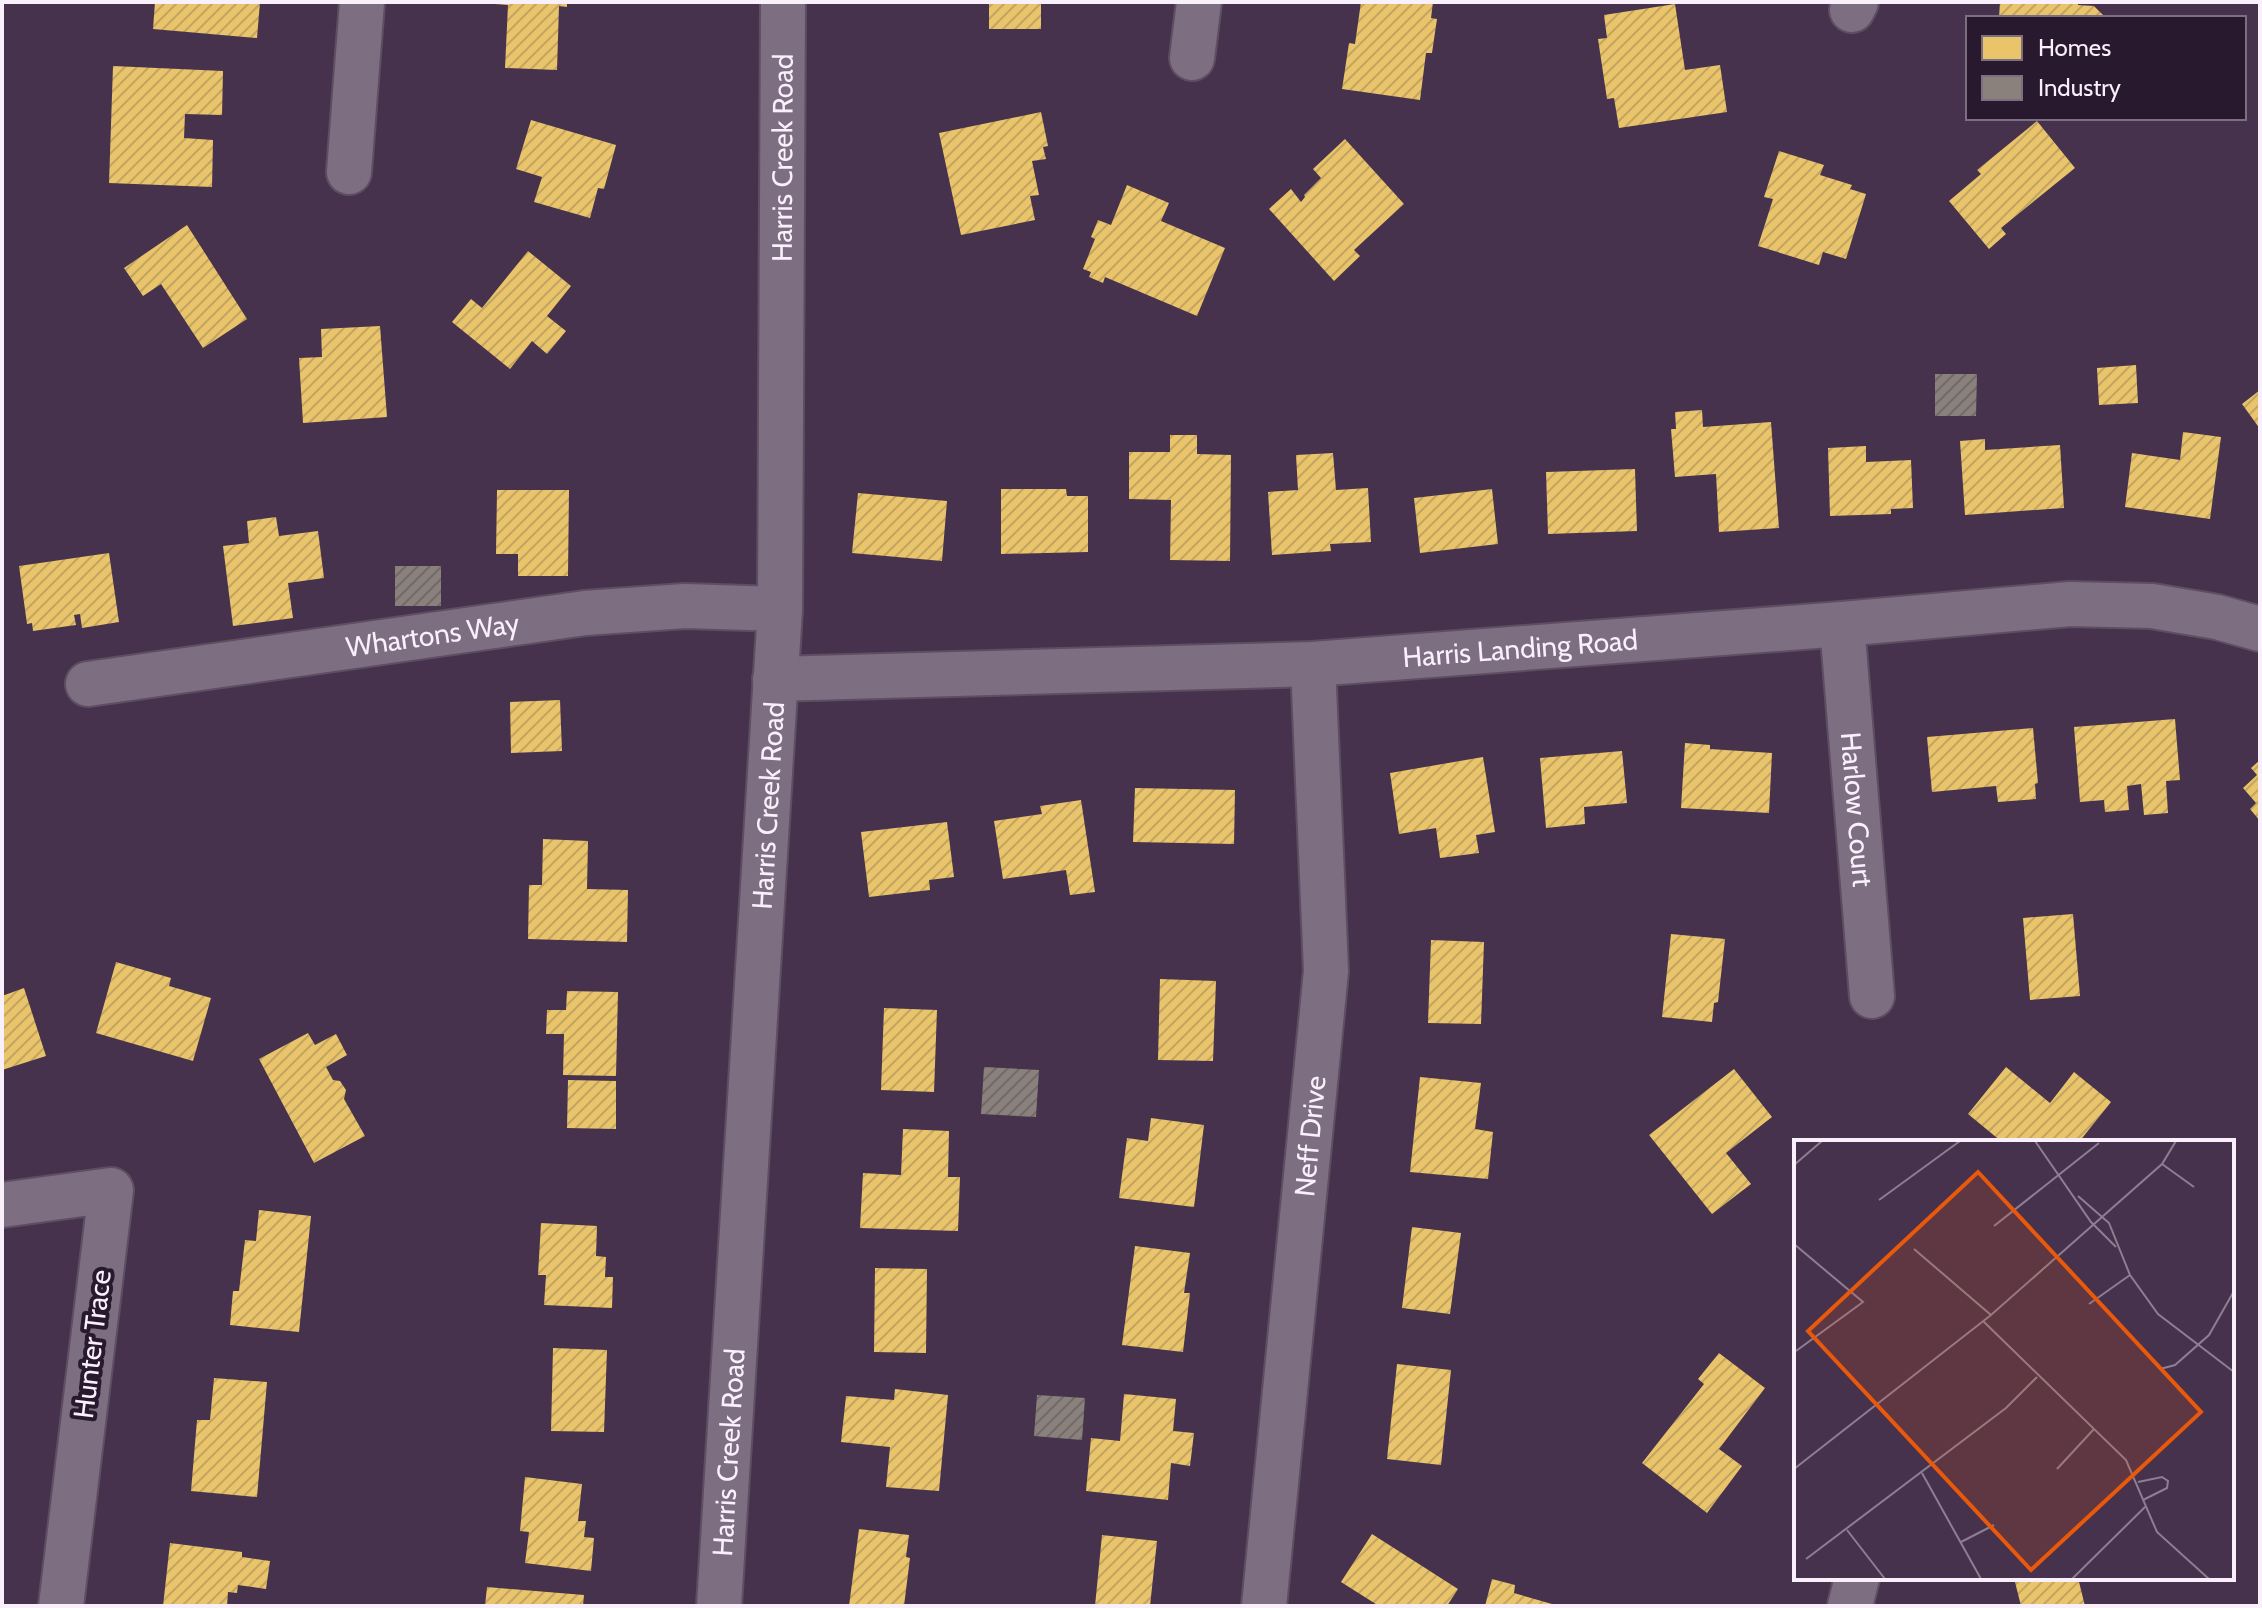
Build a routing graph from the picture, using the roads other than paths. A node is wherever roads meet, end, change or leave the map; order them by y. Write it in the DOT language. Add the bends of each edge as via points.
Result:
graph roads {
  1 [pos="362,2"];
  2 [pos="783,2"];
  3 [pos="1199,2"];
  4 [pos="1192,58"];
  5 [pos="349,172"];
  6 [pos="780,609"];
  7 [pos="1842,624"];
  8 [pos="2260,629"];
  9 [pos="1313,664"];
  10 [pos="775,679"];
  11 [pos="88,684"];
  12 [pos="1872,996"];
  13 [pos="2,1205"];
  14 [pos="1856,1580"];
  15 [pos="61,1606"];
  16 [pos="719,1606"];
  17 [pos="1264,1606"];
  18 [pos="1850,1606"];
  1 -- 5 [label="street"];
  2 -- 6 [label="street, Harris Creek Road"];
  3 -- 4 [label="street"];
  6 -- 10 [label="street, Harris Creek Road"];
  6 -- 11 [label="street, Whartons Way" via="685,606 585,613"];
  7 -- 8 [label="street, Harris Landing Road" via="2070,604 2152,606"];
  7 -- 9 [label="street, Harris Landing Road"];
  7 -- 12 [label="street, Harlow Court"];
  9 -- 10 [label="street, Harris Landing Road"];
  9 -- 17 [label="street, Neff Drive" via="1326,971"];
  10 -- 16 [label="street, Harris Creek Road"];
  13 -- 15 [label="street, Hunter Trace" via="111,1190"];
  14 -- 18 [label="street"];
}
